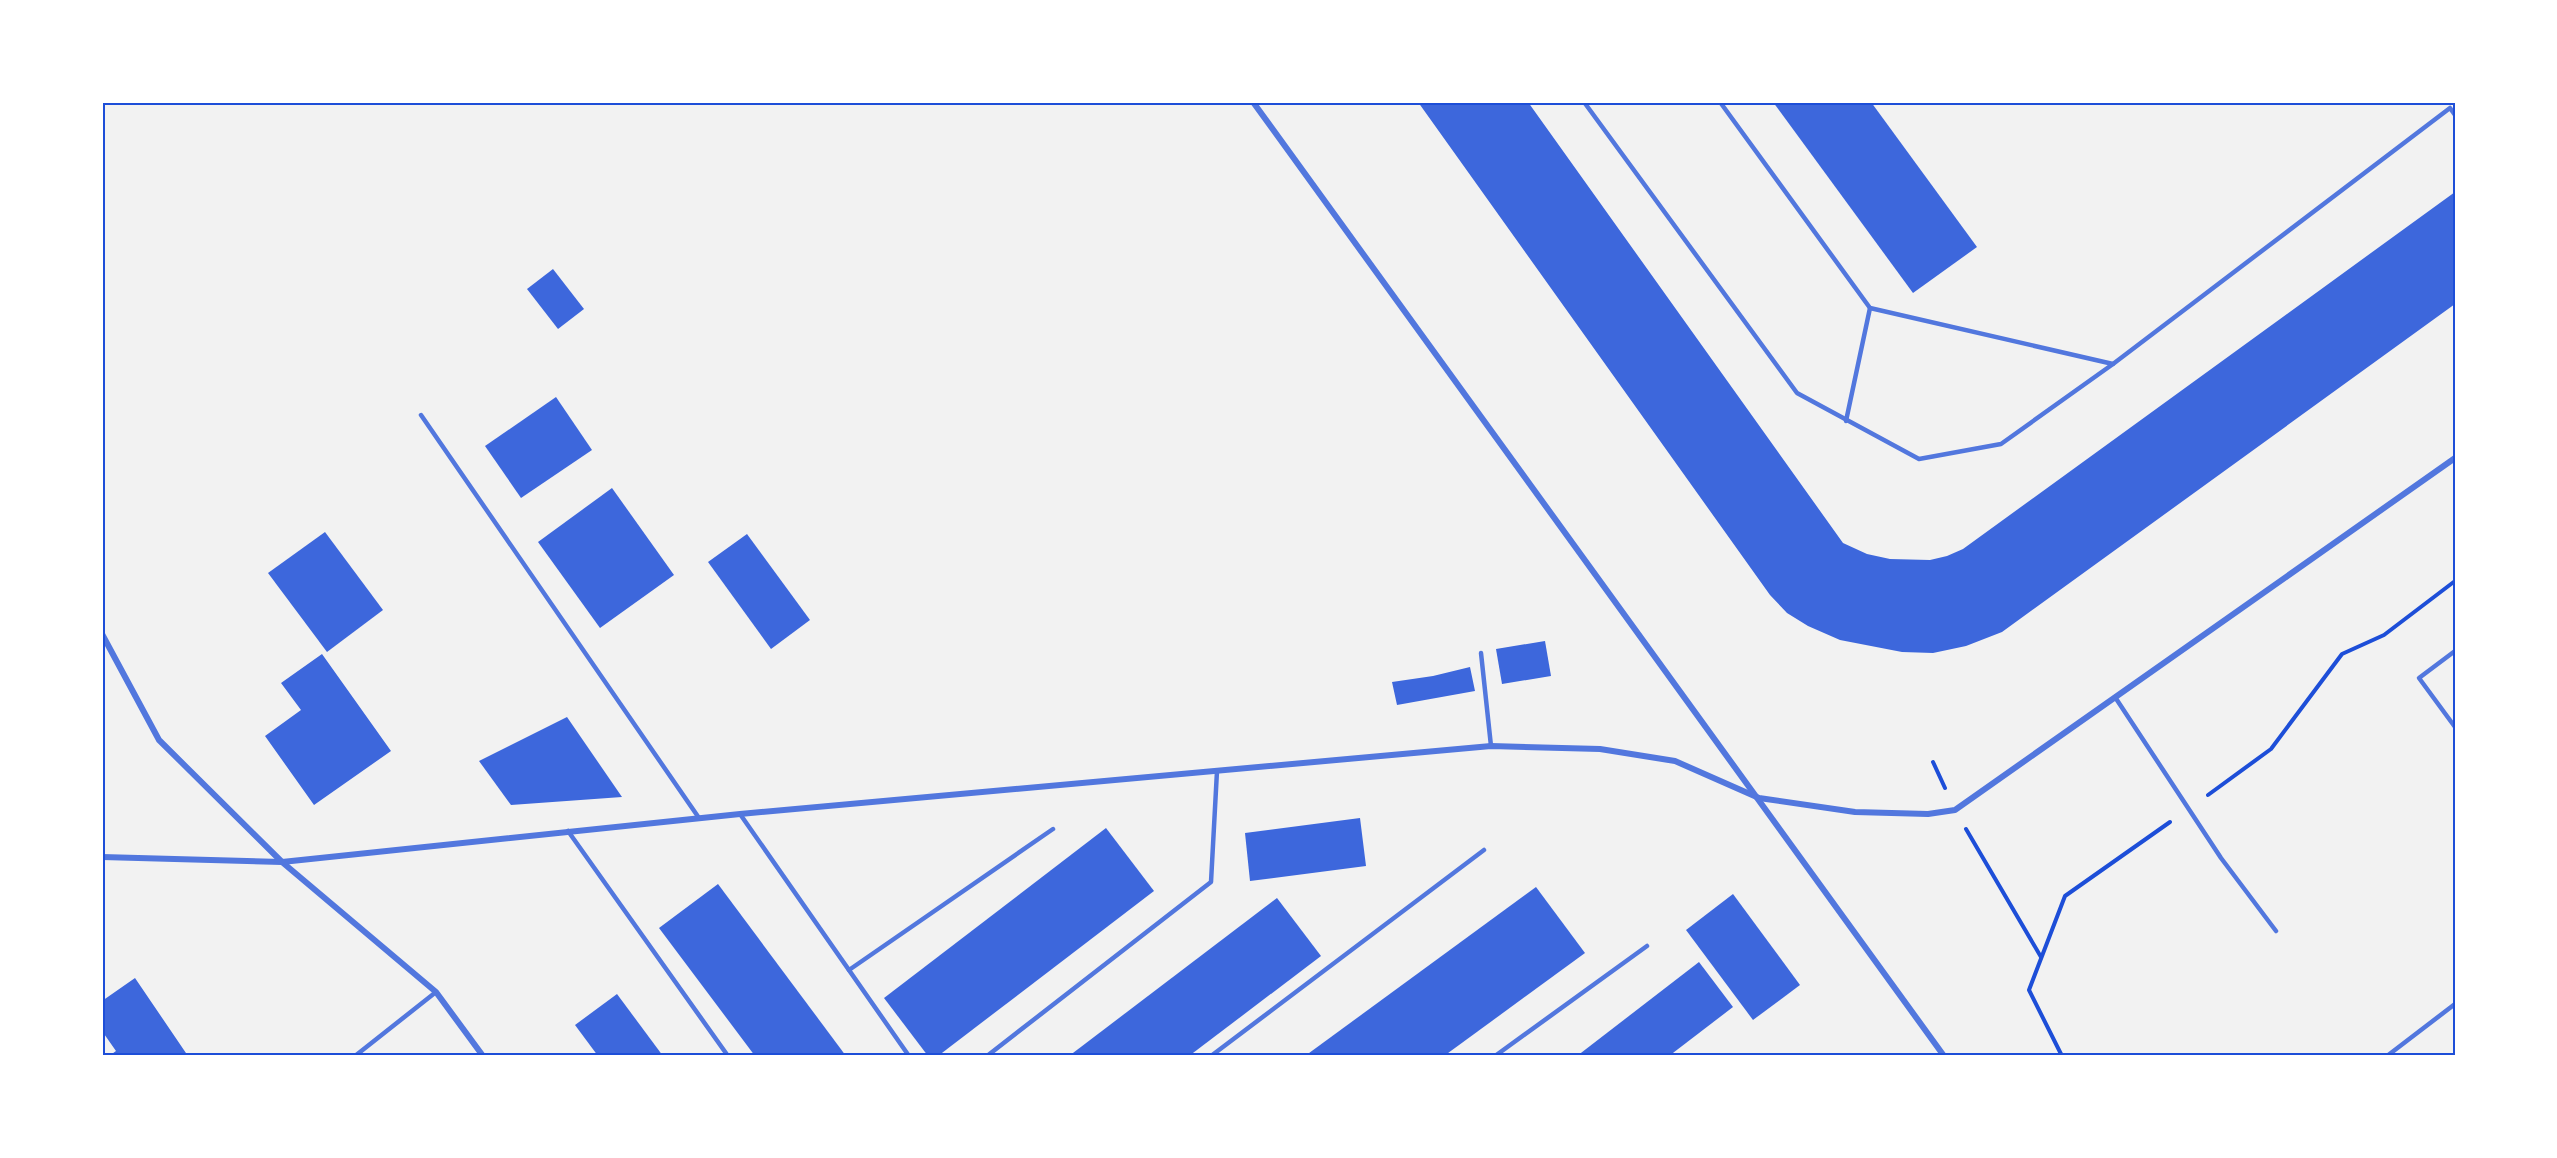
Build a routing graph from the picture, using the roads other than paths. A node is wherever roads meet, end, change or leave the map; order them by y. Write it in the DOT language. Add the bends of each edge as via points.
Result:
graph roads {
  1 [pos="1253,102"];
  2 [pos="1584,102"];
  3 [pos="1720,102"];
  4 [pos="2450,105"];
  5 [pos="2455,115"];
  6 [pos="1870,308"];
  7 [pos="2113,364"];
  8 [pos="421,415"];
  9 [pos="1846,422"];
  10 [pos="2455,458"];
  11 [pos="102,634"];
  12 [pos="2455,651"];
  13 [pos="1481,654"];
  14 [pos="2115,697"];
  15 [pos="2455,727"];
  16 [pos="1491,746"];
  17 [pos="1217,771"];
  18 [pos="1759,798"];
  19 [pos="740,814"];
  20 [pos="699,818"];
  21 [pos="1053,829"];
  22 [pos="568,831"];
  23 [pos="1485,850"];
  24 [pos="102,857"];
  25 [pos="282,862"];
  26 [pos="2276,931"];
  27 [pos="1647,946"];
  28 [pos="849,970"];
  29 [pos="436,992"];
  30 [pos="2455,1004"];
  31 [pos="355,1056"];
  32 [pos="483,1056"];
  33 [pos="728,1056"];
  34 [pos="909,1056"];
  35 [pos="987,1056"];
  36 [pos="1211,1056"];
  37 [pos="1496,1056"];
  38 [pos="1944,1056"];
  39 [pos="2387,1056"];
  1 -- 18 [label="street"];
  2 -- 9 [label="lane" via="1797,393"];
  3 -- 6 [label="lane"];
  4 -- 5 [label="lane"];
  4 -- 7 [label="lane"];
  6 -- 7 [label="lane"];
  6 -- 9 [label="lane"];
  7 -- 9 [label="lane" via="2001,444 1919,459"];
  8 -- 20 [label="lane"];
  10 -- 14 [label="street"];
  11 -- 25 [label="street" via="159,740"];
  12 -- 15 [label="lane" via="2419,678"];
  13 -- 16 [label="lane"];
  14 -- 18 [label="street" via="1955,810 1928,814 1855,812"];
  14 -- 26 [label="lane" via="2221,858"];
  16 -- 17 [label="street"];
  16 -- 18 [label="street" via="1600,749 1675,761"];
  17 -- 19 [label="street"];
  17 -- 35 [label="lane" via="1211,882"];
  18 -- 38 [label="street"];
  19 -- 20 [label="street"];
  19 -- 28 [label="lane"];
  20 -- 22 [label="street"];
  21 -- 28 [label="lane"];
  22 -- 25 [label="street"];
  22 -- 33 [label="lane"];
  23 -- 36 [label="lane"];
  24 -- 25 [label="street"];
  25 -- 29 [label="street"];
  27 -- 37 [label="lane"];
  28 -- 34 [label="lane"];
  29 -- 31 [label="lane"];
  29 -- 32 [label="street"];
  30 -- 39 [label="lane"];
}
